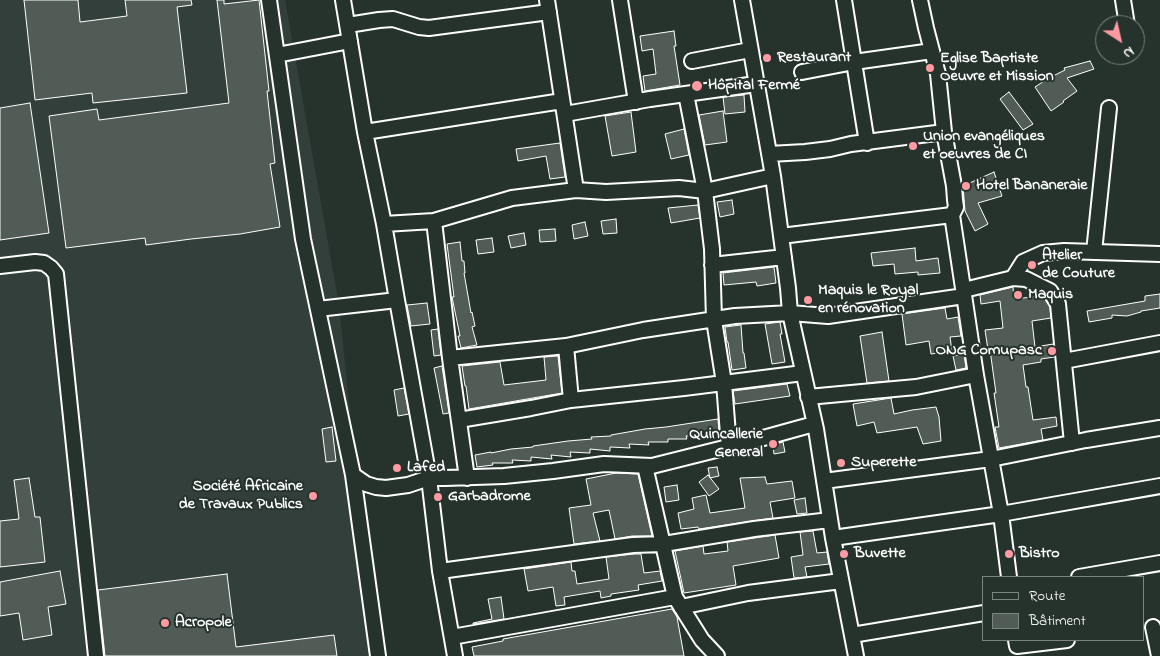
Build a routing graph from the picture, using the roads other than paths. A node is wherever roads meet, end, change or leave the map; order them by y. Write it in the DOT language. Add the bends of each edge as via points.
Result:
graph roads {
  1 [pos="269,0"];
  2 [pos="343,0"];
  3 [pos="620,0"];
  4 [pos="742,0"];
  5 [pos="844,0"];
  6 [pos="920,0"];
  7 [pos="1123,0"];
  8 [pos="548,6"];
  9 [pos="1125,15"];
  10 [pos="348,24"];
  11 [pos="350,41"];
  12 [pos="750,50"];
  13 [pos="932,51"];
  14 [pos="277,55"];
  15 [pos="692,61"];
  16 [pos="854,62"];
  17 [pos="802,72"];
  18 [pos="756,84"];
  19 [pos="686,94"];
  20 [pos="636,102"];
  21 [pos="564,108"];
  22 [pos="1109,108"];
  23 [pos="365,132"];
  24 [pos="944,132"];
  25 [pos="867,143"];
  26 [pos="769,154"];
  27 [pos="773,176"];
  28 [pos="576,190"];
  29 [pos="704,191"];
  30 [pos="952,215"];
  31 [pos="434,221"];
  32 [pos="384,224"];
  33 [pos="781,236"];
  34 [pos="1094,252"];
  35 [pos="1160,254"];
  36 [pos="784,257"];
  37 [pos="712,265"];
  38 [pos="0,266"];
  39 [pos="1013,278"];
  40 [pos="964,293"];
  41 [pos="397,300"];
  42 [pos="318,309"];
  43 [pos="790,313"];
  44 [pos="714,320"];
  45 [pos="1160,343"];
  46 [pos="566,346"];
  47 [pos="450,358"];
  48 [pos="1064,361"];
  49 [pos="803,373"];
  50 [pos="976,375"];
  51 [pos="724,383"];
  52 [pos="808,397"];
  53 [pos="571,400"];
  54 [pos="459,420"];
  55 [pos="814,424"];
  56 [pos="1160,428"];
  57 [pos="1072,443"];
  58 [pos="729,446"];
  59 [pos="991,459"];
  60 [pos="645,466"];
  61 [pos="353,475"];
  62 [pos="429,478"];
  63 [pos="467,478"];
  64 [pos="824,481"];
  65 [pos="1160,486"];
  66 [pos="1001,514"];
  67 [pos="830,520"];
  68 [pos="833,538"];
  69 [pos="664,544"];
  70 [pos="1160,563"];
  71 [pos="440,571"];
  72 [pos="1009,576"];
  73 [pos="1084,576"];
  74 [pos="841,582"];
  75 [pos="678,602"];
  76 [pos="982,613"];
  77 [pos="1152,627"];
  78 [pos="852,635"];
  79 [pos="452,637"];
  80 [pos="1016,641"];
  81 [pos="1059,641"];
  82 [pos="96,656"];
  83 [pos="378,656"];
  84 [pos="456,656"];
  85 [pos="717,656"];
  86 [pos="856,656"];
  87 [pos="1159,656"];
  1 -- 14 [label="street"];
  2 -- 10 [label="street"];
  3 -- 20 [label="street"];
  4 -- 12 [label="street"];
  5 -- 16 [label="street"];
  6 -- 13 [label="street"];
  7 -- 9 [label="street"];
  8 -- 10 [label="street" via="429,28 393,19"];
  8 -- 21 [label="street"];
  10 -- 11 [label="street"];
  11 -- 14 [label="street"];
  11 -- 23 [label="street"];
  12 -- 15 [label="street"];
  12 -- 18 [label="street"];
  13 -- 16 [label="street"];
  13 -- 24 [label="street" via="938,74"];
  14 -- 42 [label="street" via="303,239"];
  16 -- 17 [label="street"];
  16 -- 25 [label="street"];
  18 -- 19 [label="street"];
  18 -- 26 [label="street"];
  19 -- 20 [label="street"];
  19 -- 29 [label="street"];
  20 -- 21 [label="street"];
  21 -- 23 [label="street"];
  21 -- 28 [label="street"];
  22 -- 34 [label="street"];
  23 -- 32 [label="street"];
  24 -- 25 [label="street"];
  24 -- 30 [label="street" via="954,186 956,207"];
  25 -- 26 [label="street"];
  26 -- 27 [label="street"];
  27 -- 29 [label="street"];
  27 -- 33 [label="street"];
  28 -- 29 [label="street" via="606,192 679,188"];
  28 -- 31 [label="street" via="512,198"];
  29 -- 37 [label="street"];
  30 -- 33 [label="street"];
  30 -- 40 [label="street"];
  31 -- 32 [label="street"];
  31 -- 47 [label="street"];
  32 -- 41 [label="street"];
  33 -- 36 [label="street"];
  34 -- 35 [label="street"];
  34 -- 39 [label="street" via="1043,253 1023,262"];
  36 -- 37 [label="street"];
  36 -- 43 [label="street"];
  37 -- 44 [label="street"];
  38 -- 82 [label="street" via="44,263 56,274"];
  39 -- 40 [label="street"];
  39 -- 48 [label="street" via="1038,284 1050,291 1058,304"];
  40 -- 43 [label="street" via="828,316"];
  40 -- 50 [label="street"];
  41 -- 42 [label="street"];
  41 -- 62 [label="street"];
  42 -- 61 [label="street"];
  43 -- 44 [label="street"];
  43 -- 49 [label="street"];
  44 -- 46 [label="street"];
  44 -- 51 [label="street"];
  45 -- 48 [label="street"];
  46 -- 47 [label="street"];
  46 -- 53 [label="street"];
  47 -- 54 [label="street"];
  48 -- 57 [label="street"];
  49 -- 51 [label="street"];
  49 -- 52 [label="street"];
  50 -- 52 [label="street" via="916,387"];
  50 -- 59 [label="street"];
  51 -- 53 [label="street"];
  51 -- 58 [label="street"];
  52 -- 55 [label="street"];
  53 -- 54 [label="street"];
  54 -- 63 [label="street"];
  55 -- 58 [label="street"];
  55 -- 64 [label="street"];
  56 -- 57 [label="street"];
  57 -- 59 [label="street"];
  58 -- 60 [label="street"];
  59 -- 64 [label="street"];
  59 -- 66 [label="street"];
  60 -- 63 [label="street" via="604,464"];
  60 -- 69 [label="street"];
  61 -- 62 [label="street" via="366,484 386,488"];
  61 -- 83 [label="street"];
  62 -- 63 [label="street"];
  62 -- 71 [label="street"];
  64 -- 67 [label="street"];
  65 -- 66 [label="street"];
  66 -- 68 [label="street"];
  66 -- 72 [label="street"];
  67 -- 68 [label="street"];
  67 -- 69 [label="street"];
  68 -- 74 [label="street"];
  69 -- 71 [label="street"];
  69 -- 75 [label="street"];
  70 -- 73 [label="street"];
  71 -- 79 [label="street"];
  74 -- 75 [label="street"];
  74 -- 78 [label="street"];
  75 -- 79 [label="street"];
  75 -- 85 [label="street" via="702,640"];
  76 -- 78 [label="street"];
  77 -- 87 [label="street"];
  78 -- 86 [label="street"];
  79 -- 84 [label="street"];
  80 -- 81 [label="street" via="1017,646"];
}
